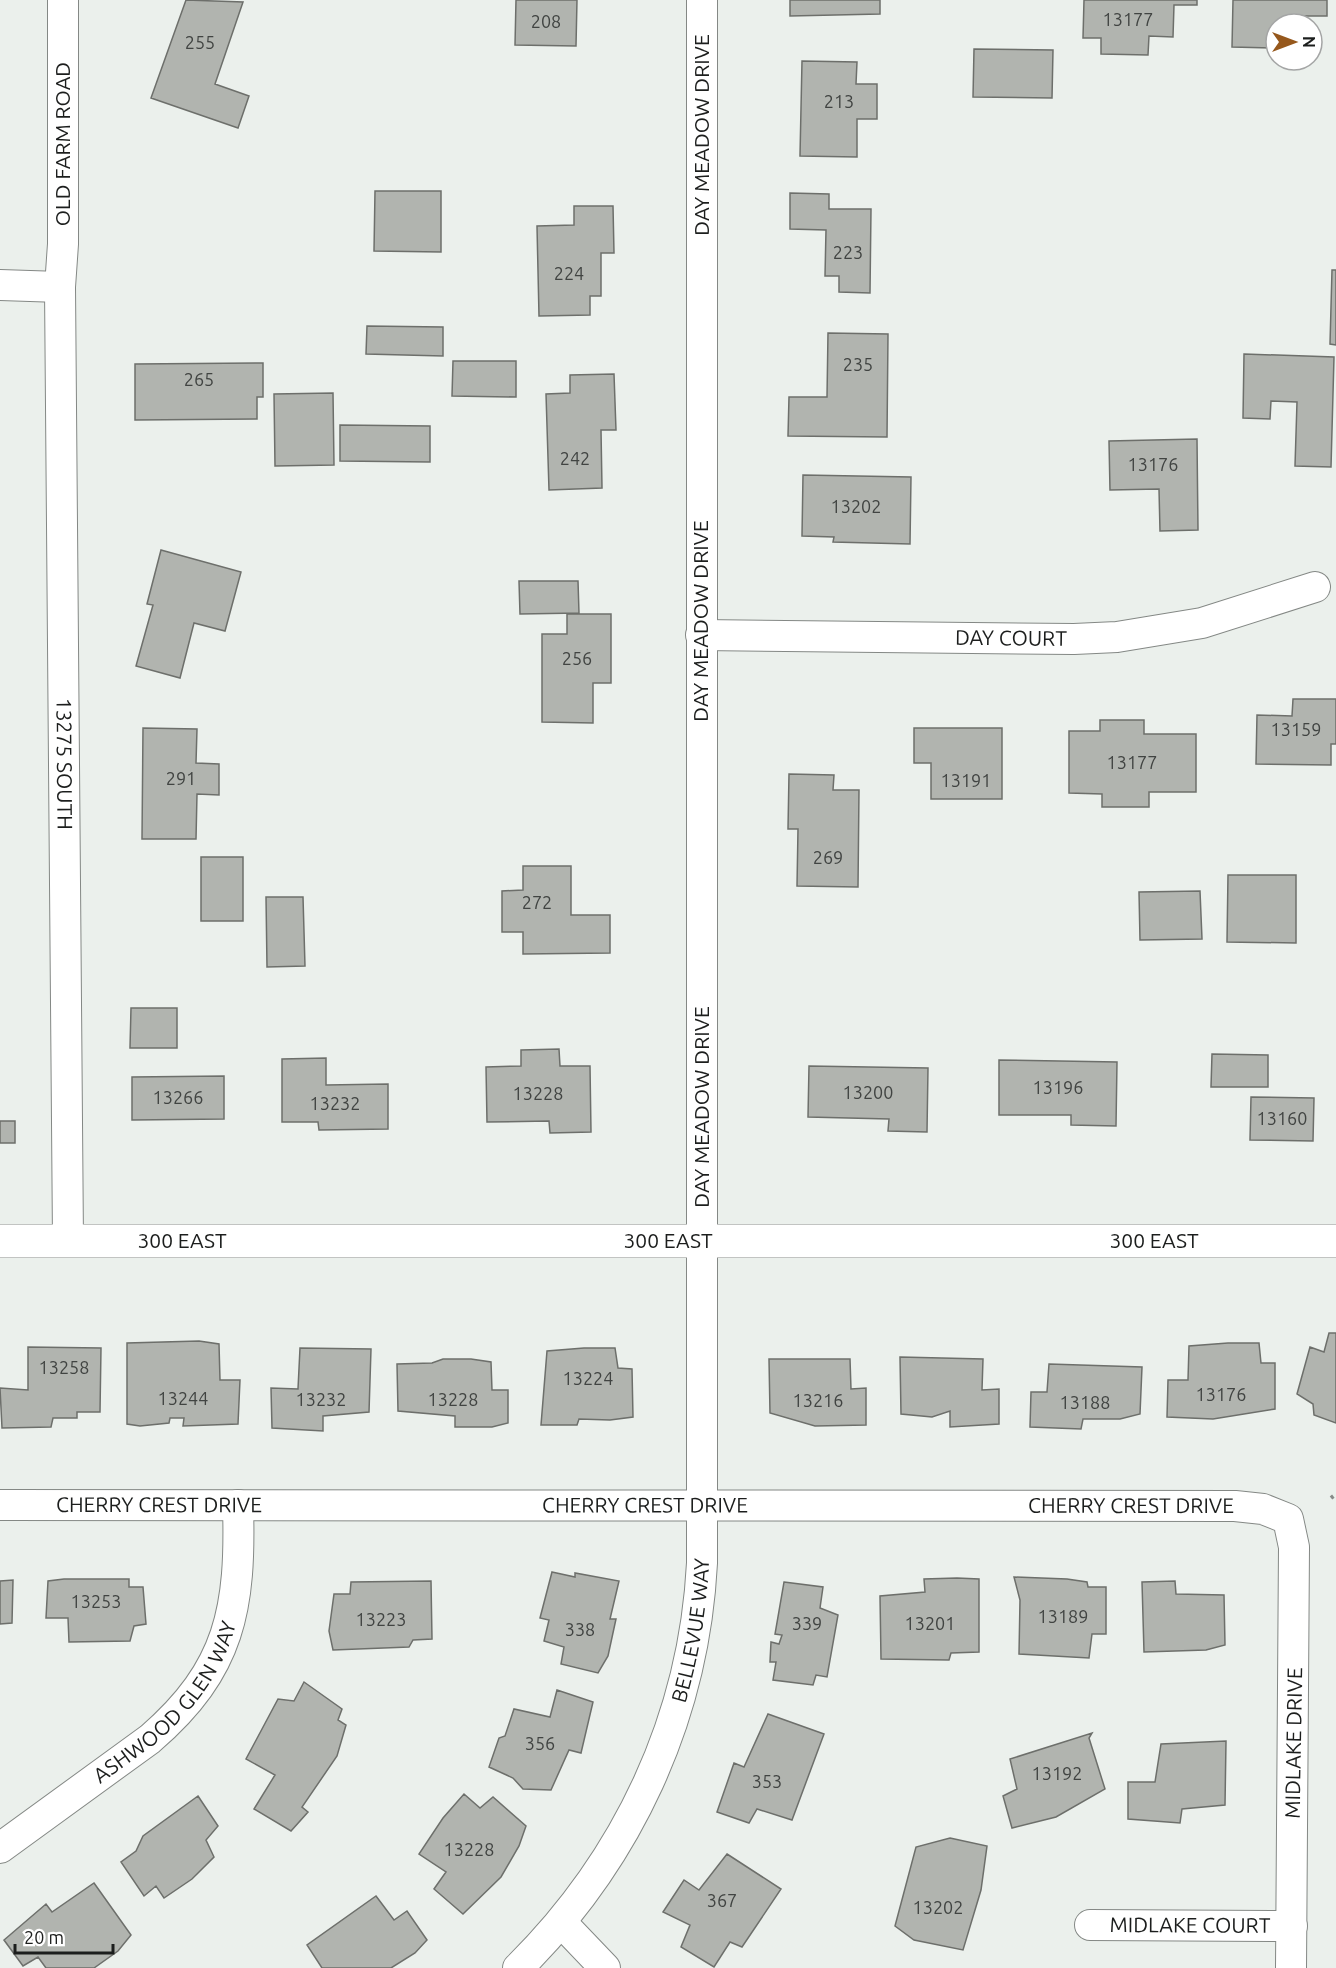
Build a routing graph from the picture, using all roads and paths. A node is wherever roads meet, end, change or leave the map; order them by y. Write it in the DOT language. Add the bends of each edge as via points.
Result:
graph roads {
  1 [pos="63,0"];
  2 [pos="702,0"];
  3 [pos="0,285"];
  4 [pos="60,287"];
  5 [pos="1315,587"];
  6 [pos="701,635"];
  7 [pos="0,1241"];
  8 [pos="68,1241"];
  9 [pos="1336,1241"];
  10 [pos="702,1243"];
  11 [pos="1336,1494"];
  12 [pos="1331,1498"];
  13 [pos="0,1505"];
  14 [pos="238,1505"];
  15 [pos="702,1506"];
  16 [pos="1288,1520"];
  17 [pos="0,1848"];
  18 [pos="561,1922"];
  19 [pos="1090,1925"];
  20 [pos="1292,1926"];
  21 [pos="518,1968"];
  22 [pos="605,1968"];
  23 [pos="1291,1968"];
  1 -- 4 [label="street, OLD FARM ROAD"];
  2 -- 6 [label="street, DAY MEADOW DRIVE"];
  3 -- 4 [label="street"];
  4 -- 8 [label="street, 13275 SOUTH"];
  5 -- 6 [label="street, DAY COURT" via="1202,623 1117,637"];
  6 -- 10 [label="street, DAY MEADOW DRIVE"];
  7 -- 8 [label="main road, 300 EAST"];
  8 -- 10 [label="main road, 300 EAST"];
  9 -- 10 [label="main road, 300 EAST"];
  10 -- 15 [label="street, BELLEVUE WAY"];
  11 -- 12 [label="path"];
  13 -- 14 [label="street, CHERRY CREST DRIVE"];
  14 -- 15 [label="street, CHERRY CREST DRIVE"];
  14 -- 17 [label="street, ASHWOOD GLEN WAY" via="234,1606 218,1656 204,1680 150,1739"];
  15 -- 16 [label="street, CHERRY CREST DRIVE" via="1235,1506 1263,1509"];
  15 -- 18 [label="street, BELLEVUE WAY" via="700,1606 693,1649 670,1733 636,1813 614,1851"];
  16 -- 20 [label="street, MIDLAKE DRIVE" via="1295,1575"];
  18 -- 21 [label="street, BELLEVUE WAY"];
  18 -- 22 [label="street"];
  19 -- 20 [label="street, MIDLAKE COURT"];
  20 -- 23 [label="street, MIDLAKE DRIVE"];
}
